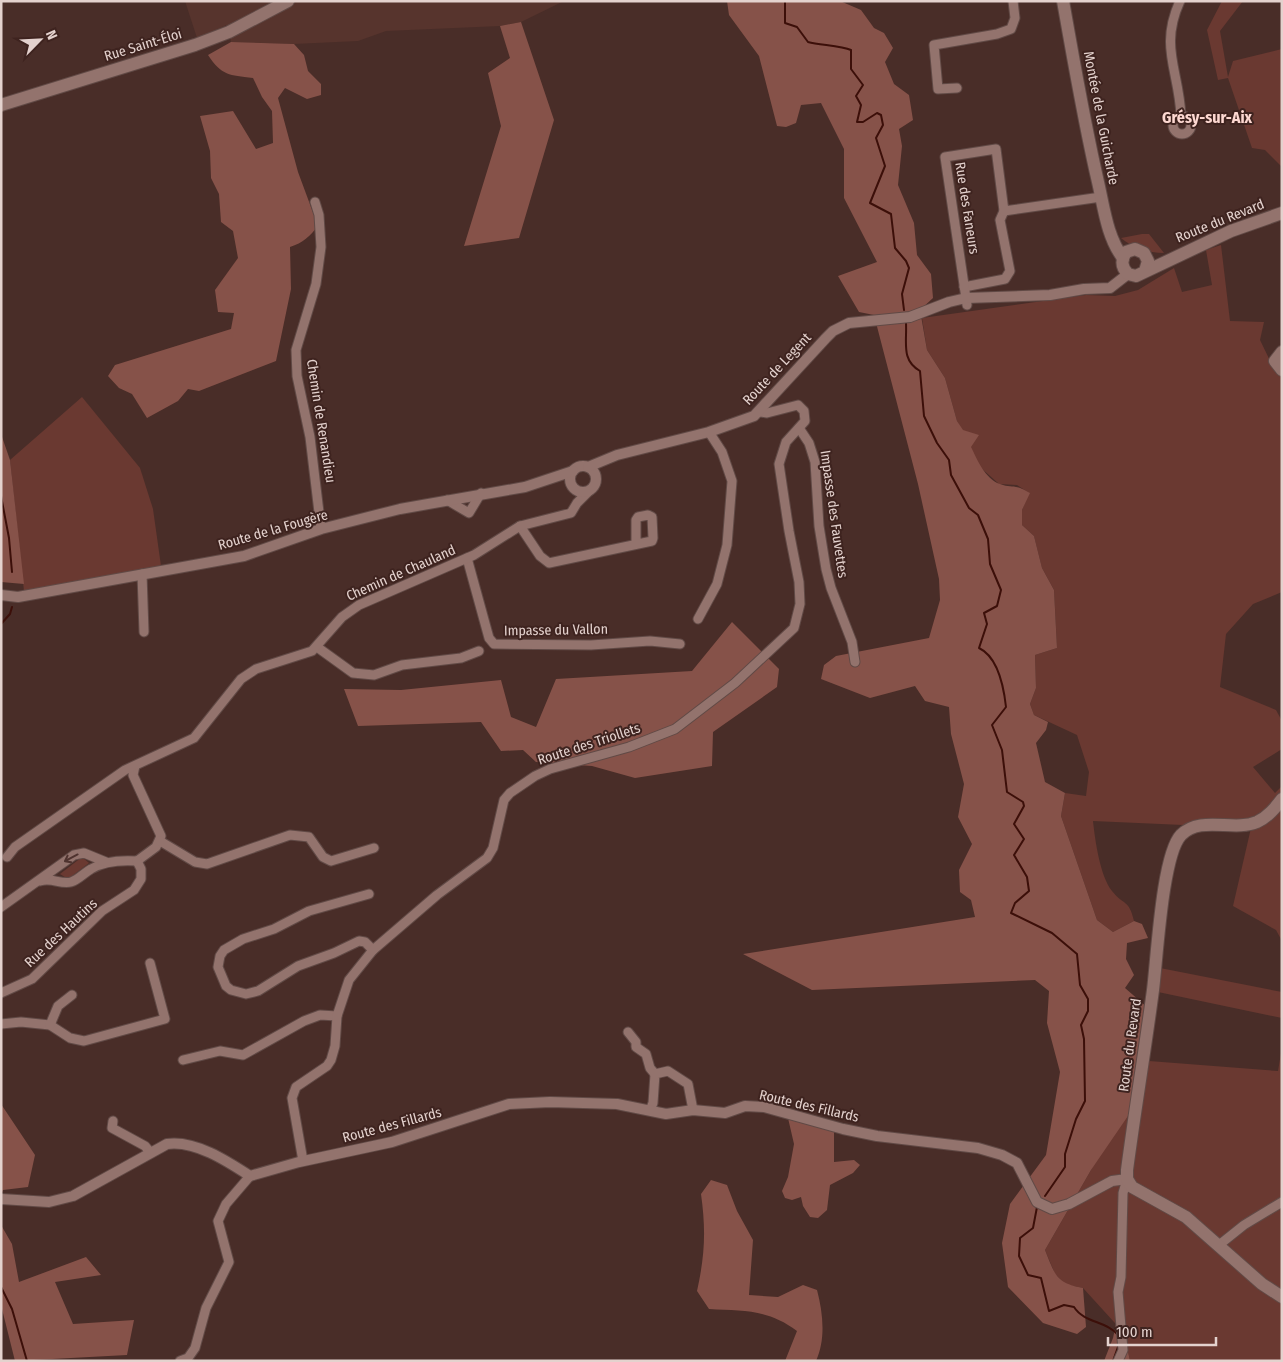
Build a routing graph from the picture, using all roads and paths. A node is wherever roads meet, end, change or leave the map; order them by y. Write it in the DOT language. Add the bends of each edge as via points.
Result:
graph roads {
  1 [pos="288,1"];
  2 [pos="1013,1"];
  3 [pos="1063,1"];
  4 [pos="1180,1"];
  5 [pos="958,88"];
  6 [pos="1,106"];
  7 [pos="1181,116"];
  8 [pos="1101,197"];
  9 [pos="315,202"];
  10 [pos="1004,211"];
  11 [pos="1282,213"];
  12 [pos="1147,256"];
  13 [pos="1170,258"];
  14 [pos="1126,263"];
  15 [pos="1145,271"];
  16 [pos="964,287"];
  17 [pos="967,302"];
  18 [pos="1282,352"];
  19 [pos="1282,370"];
  20 [pos="760,412"];
  21 [pos="800,428"];
  22 [pos="709,432"];
  23 [pos="608,460"];
  24 [pos="588,467"];
  25 [pos="573,471"];
  26 [pos="596,478"];
  27 [pos="551,480"];
  28 [pos="575,487"];
  29 [pos="589,491"];
  30 [pos="481,493"];
  31 [pos="447,500"];
  32 [pos="577,503"];
  33 [pos="520,526"];
  34 [pos="321,530"];
  35 [pos="636,544"];
  36 [pos="467,558"];
  37 [pos="142,574"];
  38 [pos="1,595"];
  39 [pos="698,619"];
  40 [pos="144,632"];
  41 [pos="680,644"];
  42 [pos="317,647"];
  43 [pos="480,650"];
  44 [pos="855,662"];
  45 [pos="135,766"];
  46 [pos="1282,799"];
  47 [pos="160,836"];
  48 [pos="374,848"];
  49 [pos="7,857"];
  50 [pos="137,861"];
  51 [pos="106,862"];
  52 [pos="40,881"];
  53 [pos="369,894"];
  54 [pos="1,907"];
  55 [pos="373,950"];
  56 [pos="150,963"];
  57 [pos="1,993"];
  58 [pos="72,995"];
  59 [pos="337,1016"];
  60 [pos="1,1024"];
  61 [pos="50,1024"];
  62 [pos="628,1032"];
  63 [pos="183,1060"];
  64 [pos="655,1074"];
  65 [pos="650,1110"];
  66 [pos="693,1110"];
  67 [pos="113,1121"];
  68 [pos="150,1152"];
  69 [pos="303,1161"];
  70 [pos="250,1176"];
  71 [pos="1127,1179"];
  72 [pos="1,1199"];
  73 [pos="1282,1202"];
  74 [pos="1219,1245"];
  75 [pos="1282,1297"];
  76 [pos="180,1361"];
  77 [pos="1118,1361"];
  1 -- 6 [label="main road, Rue Saint-Éloi" via="229,32 195,45"];
  2 -- 5 [label="street" via="1015,18 1011,29 934,45 938,89"];
  3 -- 8 [label="main road, Montée de la Guicharde"];
  4 -- 7 [label="street" via="1171,21 1169,42"];
  8 -- 10 [label="street"];
  8 -- 14 [label="main road, Montée de la Guicharde" via="1113,239"];
  9 -- 34 [label="street, Chemin de Renandieu" via="319,215 320,256 316,284 296,350"];
  10 -- 16 [label="street, Rue des Faneurs" via="1000,220 1010,271 1005,279"];
  10 -- 16 [label="street, Rue des Faneurs" via="996,149 945,157"];
  11 -- 13 [label="main road, Route du Revard"];
  12 -- 13 [label="main road, Route du Revard"];
  12 -- 14 [label="main road, Route du Revard" via="1140,250"];
  12 -- 15 [label="main road"];
  13 -- 15 [label="main road, Route du Revard"];
  14 -- 15 [label="main road, Route du Revard" via="1136,276"];
  14 -- 17 [label="street, Route de Legent" via="1117,284 1110,288"];
  16 -- 17 [label="street, Rue des Faneurs"];
  17 -- 20 [label="street, Route de Legent" via="936,307 910,317 849,323 833,331"];
  18 -- 19 [label="main road" via="1276,361"];
  20 -- 21 [label="street" via="798,405 806,415"];
  20 -- 22 [label="street, Route de Legent"];
  21 -- 44 [label="street, Impasse des Fauvettes" via="815,462 819,526 826,569 852,642"];
  21 -- 55 [label="street, Route des Triollets" via="786,442 779,464 800,594 798,619 789,634 735,683 675,729 629,747 550,769 520,785 504,800 493,848 487,858 437,895"];
  22 -- 23 [label="street, Route de Legent"];
  22 -- 39 [label="street" via="722,452 732,480 727,545 717,584"];
  23 -- 24 [label="street, Route de Legent"];
  23 -- 26 [label="street"];
  24 -- 25 [label="street" via="580,466"];
  24 -- 26 [label="street"];
  25 -- 27 [label="street, Route de la Fougère"];
  25 -- 28 [label="street"];
  26 -- 29 [label="street"];
  27 -- 28 [label="street, Route de la Fougère"];
  27 -- 30 [label="street, Route de la Fougère" via="518,489"];
  28 -- 29 [label="street"];
  28 -- 32 [label="street"];
  29 -- 32 [label="street, Chemin de Chauland"];
  30 -- 31 [label="street, Route de la Fougère"];
  30 -- 31 [label="street" via="470,513"];
  31 -- 34 [label="street, Route de la Fougère"];
  32 -- 33 [label="street, Chemin de Chauland" via="572,513 566,516"];
  33 -- 35 [label="street" via="540,556 549,563"];
  33 -- 36 [label="street, Chemin de Chauland"];
  34 -- 37 [label="street, Route de la Fougère" via="244,556"];
  36 -- 41 [label="street, Impasse du Vallon" via="489,638 494,644 591,645 650,641"];
  36 -- 42 [label="street, Chemin de Chauland" via="353,608"];
  37 -- 38 [label="street, Route de la Fougère" via="18,597"];
  37 -- 40 [label="street"];
  42 -- 43 [label="street" via="353,673 374,675 402,665 461,658"];
  42 -- 45 [label="street, Chemin de Chauland" via="249,673 194,738"];
  45 -- 47 [label="street" via="134,775"];
  45 -- 49 [label="street, Chemin de Chauland" via="15,847"];
  46 -- 71 [label="main road, Route du Revard" via="1258,822 1198,826 1182,834 1174,846"];
  47 -- 48 [label="street" via="195,862 207,864 290,835 309,837 323,857 330,860"];
  47 -- 50 [label="street"];
  50 -- 51 [label="street"];
  50 -- 57 [label="street, Rue des Hautins" via="141,879 134,890 102,911 32,979"];
  51 -- 52 [label="street" via="72,882 48,878"];
  51 -- 52 [label="street, one-way" via="84,853 74,855"];
  52 -- 54 [label="street"];
  53 -- 55 [label="street" via="309,911 274,929 243,939 224,950 218,967 226,986 246,994 258,991 298,966 359,941"];
  55 -- 59 [label="street, Route des Triollets" via="349,980"];
  56 -- 61 [label="street" via="164,1019 84,1040 70,1038"];
  58 -- 61 [label="street" via="58,1006"];
  59 -- 63 [label="street" via="320,1015 304,1021 243,1055 220,1051"];
  59 -- 69 [label="street, Route des Triollets" via="331,1060 296,1087 292,1098"];
  60 -- 61 [label="street"];
  62 -- 64 [label="street" via="636,1047 646,1054"];
  64 -- 65 [label="street"];
  64 -- 66 [label="street" via="668,1071 688,1084"];
  65 -- 66 [label="street, Route des Fillards" via="666,1114"];
  65 -- 69 [label="street, Route des Fillards" via="617,1104 509,1104 392,1142"];
  66 -- 71 [label="street, Route des Fillards" via="726,1113 745,1106 764,1106 877,1136 986,1150 1017,1163 1037,1202 1052,1208 1069,1204 1112,1181"];
  67 -- 68 [label="street" via="112,1128"];
  68 -- 70 [label="street" via="181,1142"];
  68 -- 72 [label="street" via="73,1196 49,1202"];
  69 -- 70 [label="street, Route des Fillards"];
  70 -- 76 [label="street" via="226,1204 218,1221 229,1262 206,1308 195,1348 188,1358"];
  71 -- 74 [label="main road" via="1139,1193 1186,1217"];
  71 -- 77 [label="street" via="1123,1193 1118,1292 1123,1350"];
  73 -- 74 [label="street"];
  74 -- 75 [label="main road" via="1262,1284"];
}
